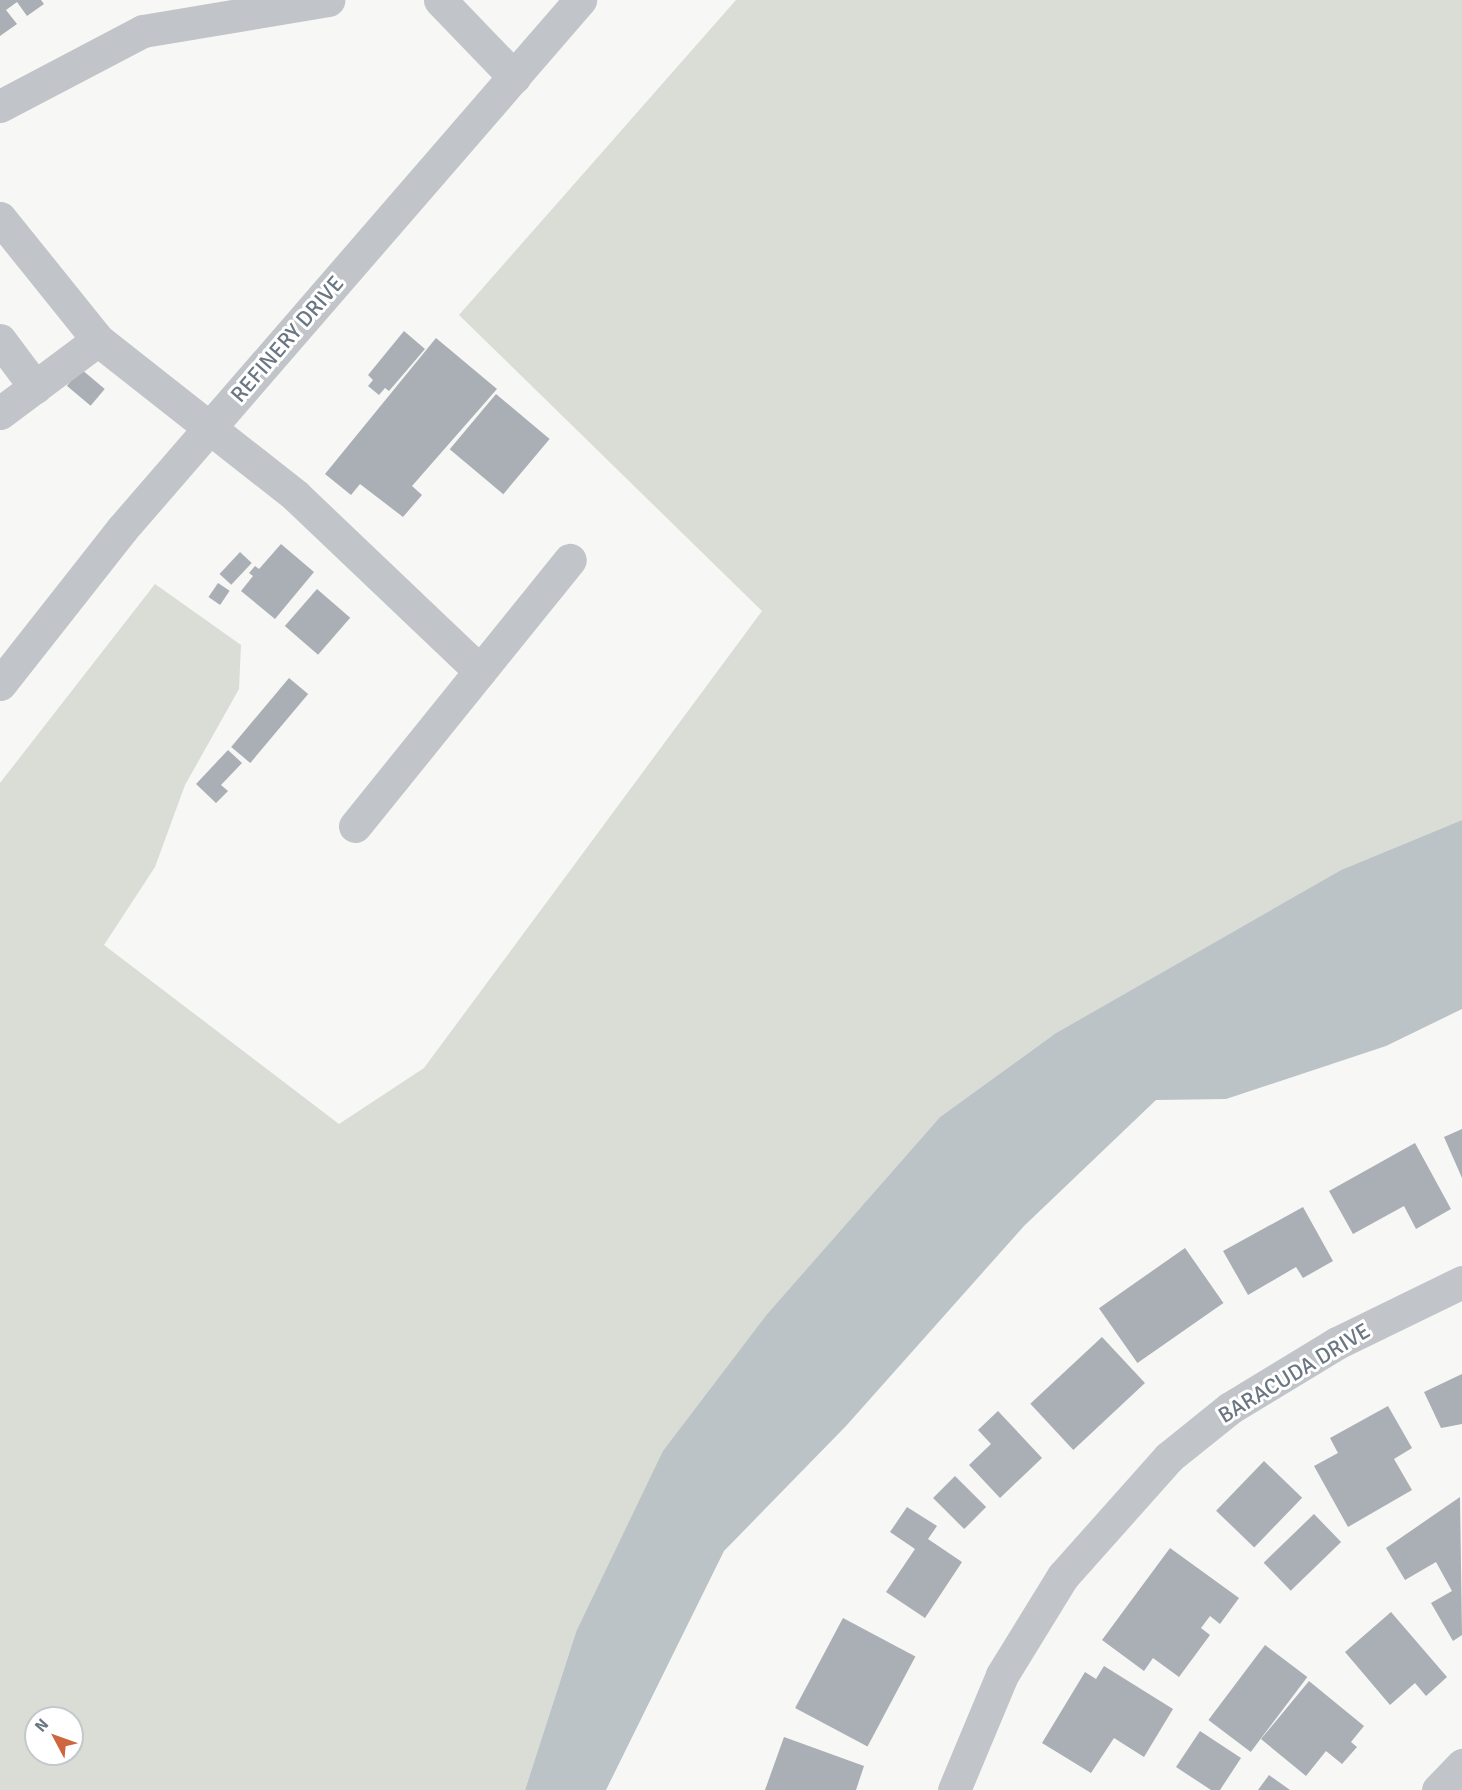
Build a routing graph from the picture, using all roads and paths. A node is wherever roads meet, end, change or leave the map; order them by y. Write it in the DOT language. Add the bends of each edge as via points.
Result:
graph roads {
  1 [pos="328,0"];
  2 [pos="440,0"];
  3 [pos="580,0"];
  4 [pos="514,77"];
  5 [pos="0,106"];
  6 [pos="0,218"];
  7 [pos="0,340"];
  8 [pos="98,340"];
  9 [pos="35,387"];
  10 [pos="0,413"];
  11 [pos="208,429"];
  12 [pos="570,560"];
  13 [pos="480,671"];
  14 [pos="0,684"];
  15 [pos="355,826"];
  16 [pos="1462,1282"];
  17 [pos="1462,1765"];
  18 [pos="954,1790"];
  19 [pos="1438,1790"];
  1 -- 5 [label="street" via="143,31"];
  2 -- 4 [label="street"];
  3 -- 4 [label="street, REFINERY DRIVE"];
  4 -- 11 [label="street, REFINERY DRIVE"];
  6 -- 8 [label="street"];
  7 -- 9 [label="street"];
  8 -- 9 [label="street"];
  8 -- 11 [label="street"];
  9 -- 10 [label="street"];
  11 -- 13 [label="street" via="296,496"];
  11 -- 14 [label="street, REFINERY DRIVE" via="122,528"];
  12 -- 13 [label="street"];
  13 -- 15 [label="street"];
  16 -- 18 [label="street, BARACUDA DRIVE" via="1337,1343 1230,1408 1169,1457 1063,1576 1002,1675"];
  17 -- 19 [label="street"];
}
